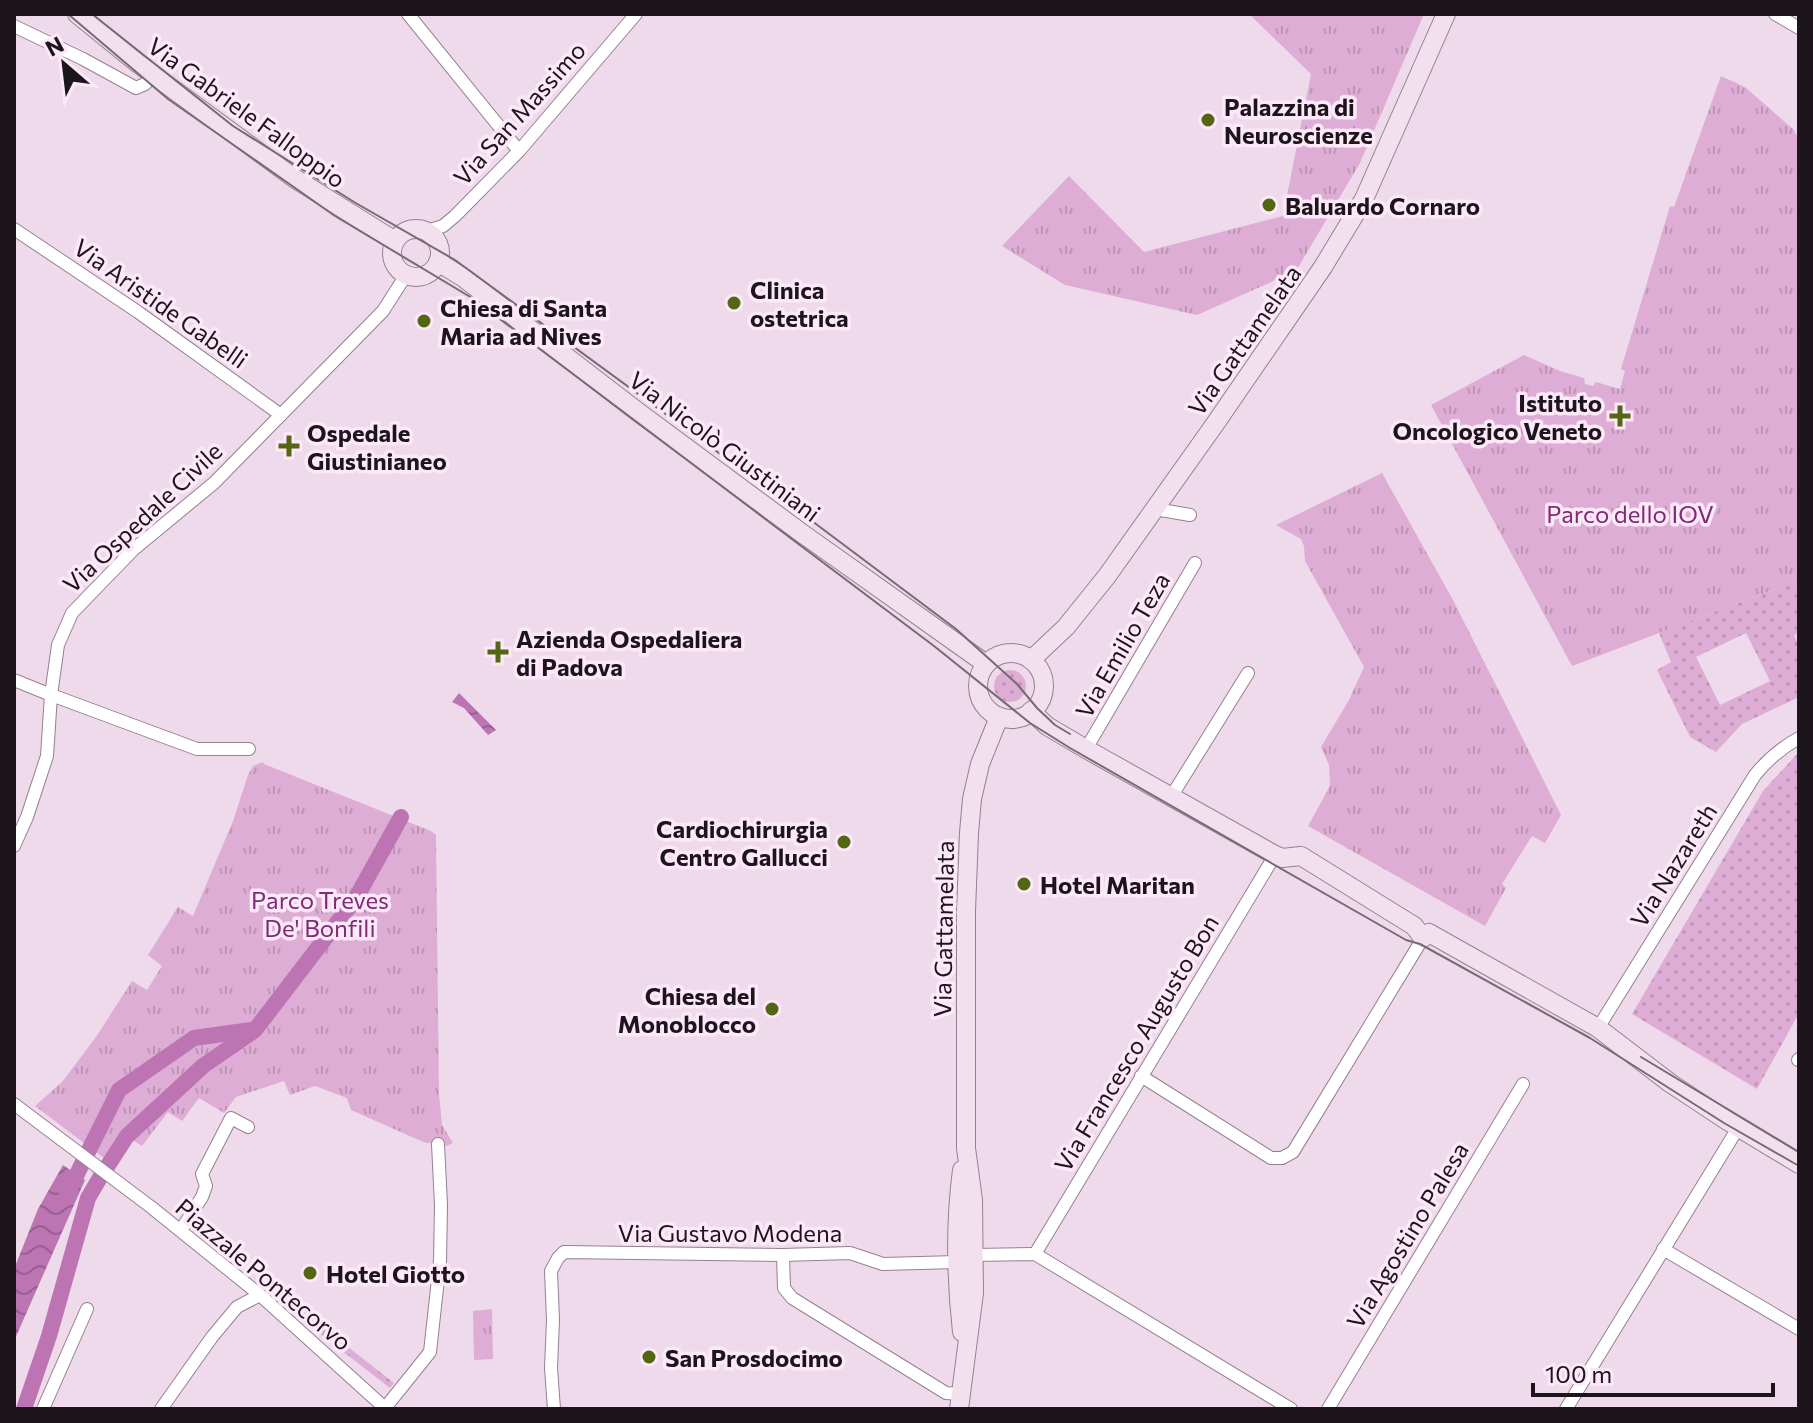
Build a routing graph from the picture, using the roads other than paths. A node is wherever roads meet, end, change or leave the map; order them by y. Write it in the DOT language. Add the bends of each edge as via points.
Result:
graph roads {
  1 [pos="77,14"];
  2 [pos="408,14"];
  3 [pos="636,14"];
  4 [pos="1446,14"];
  5 [pos="1775,14"];
  6 [pos="14,26"];
  7 [pos="1799,28"];
  8 [pos="153,75"];
  9 [pos="519,151"];
  10 [pos="14,229"];
  11 [pos="427,231"];
  12 [pos="395,241"];
  13 [pos="438,262"];
  14 [pos="406,275"];
  15 [pos="281,415"];
  16 [pos="1155,509"];
  17 [pos="1190,515"];
  18 [pos="1195,563"];
  19 [pos="1031,660"];
  20 [pos="986,664"];
  21 [pos="1248,673"];
  22 [pos="14,680"];
  23 [pos="51,695"];
  24 [pos="1031,711"];
  25 [pos="999,717"];
  26 [pos="1799,738"];
  27 [pos="249,749"];
  28 [pos="1086,749"];
  29 [pos="1171,797"];
  30 [pos="14,846"];
  31 [pos="1275,855"];
  32 [pos="1423,938"];
  33 [pos="1598,1028"];
  34 [pos="1141,1076"];
  35 [pos="1523,1084"];
  36 [pos="14,1104"];
  37 [pos="248,1127"];
  38 [pos="1738,1128"];
  39 [pos="438,1144"];
  40 [pos="1799,1164"];
  41 [pos="181,1230"];
  42 [pos="1663,1249"];
  43 [pos="1035,1254"];
  44 [pos="783,1255"];
  45 [pos="966,1259"];
  46 [pos="260,1295"];
  47 [pos="87,1309"];
  48 [pos="1799,1329"];
  49 [pos="963,1405"];
  50 [pos="43,1409"];
  51 [pos="161,1409"];
  52 [pos="386,1409"];
  53 [pos="554,1409"];
  54 [pos="1291,1409"];
  55 [pos="1328,1409"];
  56 [pos="1566,1409"];
  1 -- 8 [label="street, Via Gabriele Falloppio"];
  2 -- 9 [label="street"];
  3 -- 9 [label="street, Via San Massimo"];
  4 -- 16 [label="street, Via Gattamelata" via="1355,214"];
  5 -- 7 [label="street"];
  6 -- 8 [label="street" via="136,88"];
  8 -- 12 [label="street, Via Gabriele Falloppio" via="294,178"];
  9 -- 11 [label="street, Via San Massimo" via="455,216"];
  10 -- 15 [label="street, Via Aristide Gabelli"];
  11 -- 12 [label="street" via="413,229"];
  11 -- 13 [label="street" via="440,248"];
  12 -- 14 [label="street" via="393,260"];
  13 -- 14 [label="street" via="423,276"];
  13 -- 20 [label="street, Via Nicolò Giustiniani"];
  14 -- 15 [label="street, Via Ospedale Civile" via="383,311"];
  15 -- 23 [label="street, Via Ospedale Civile" via="72,613 58,645"];
  16 -- 17 [label="street"];
  16 -- 19 [label="street, Via Gattamelata" via="1082,608"];
  18 -- 28 [label="street, Via Emilio Teza"];
  19 -- 20 [label="street" via="1013,653"];
  19 -- 24 [label="street" via="1041,674 1043,690"];
  20 -- 25 [label="street" via="978,682 980,698"];
  21 -- 29 [label="street"];
  22 -- 23 [label="street"];
  23 -- 27 [label="street" via="197,749"];
  23 -- 30 [label="street, Via Ospedale Civile" via="47,756"];
  24 -- 25 [label="street" via="1016,718"];
  24 -- 28 [label="street"];
  25 -- 45 [label="street, Via Gattamelata" via="980,764 969,833 966,1148 973,1200"];
  26 -- 33 [label="street, Via Nazareth" via="1755,775"];
  28 -- 29 [label="street"];
  29 -- 31 [label="street"];
  31 -- 32 [label="street" via="1301,856 1414,926"];
  31 -- 34 [label="street, Via Francesco Augusto Bon"];
  32 -- 33 [label="street" via="1429,933"];
  32 -- 34 [label="street" via="1293,1152 1282,1158 1271,1158"];
  33 -- 38 [label="street"];
  34 -- 43 [label="street, Via Francesco Augusto Bon"];
  35 -- 55 [label="street, Via Agostino Palesa"];
  36 -- 41 [label="street, Piazzale Pontecorvo"];
  37 -- 41 [label="street" via="231,1118 202,1174 202,1197"];
  38 -- 40 [label="street"];
  38 -- 42 [label="street"];
  39 -- 52 [label="street" via="440,1261 430,1352"];
  41 -- 46 [label="street, Piazzale Pontecorvo"];
  42 -- 48 [label="street"];
  42 -- 56 [label="street"];
  43 -- 45 [label="street, Via Gustavo Modena"];
  43 -- 54 [label="street"];
  44 -- 45 [label="street, Via Gustavo Modena" via="850,1253 883,1264"];
  44 -- 49 [label="street" via="784,1288 792,1298"];
  44 -- 53 [label="street, Via Gustavo Modena" via="564,1252 551,1271"];
  45 -- 49 [label="street, Via Gattamelata" via="974,1293"];
  46 -- 51 [label="street" via="237,1307"];
  46 -- 52 [label="street, Piazzale Pontecorvo"];
  47 -- 50 [label="street"];
}
